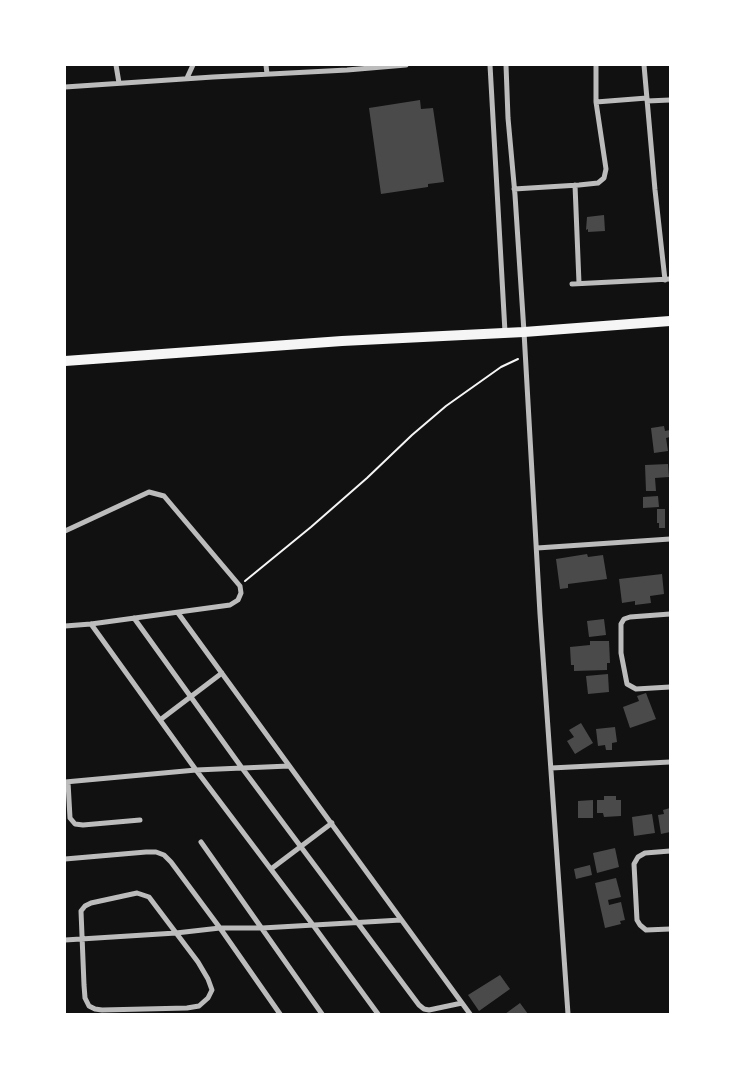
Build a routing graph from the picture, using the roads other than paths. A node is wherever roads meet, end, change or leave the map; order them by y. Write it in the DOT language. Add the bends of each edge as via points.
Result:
graph roads {
  1 [pos="116,65"];
  2 [pos="193,65"];
  3 [pos="266,65"];
  4 [pos="342,65"];
  5 [pos="406,65"];
  6 [pos="490,65"];
  7 [pos="506,65"];
  8 [pos="596,65"];
  9 [pos="644,65"];
  10 [pos="347,70"];
  11 [pos="267,74"];
  12 [pos="187,78"];
  13 [pos="119,83"];
  14 [pos="65,87"];
  15 [pos="647,100"];
  16 [pos="670,100"];
  17 [pos="596,102"];
  18 [pos="575,185"];
  19 [pos="514,189"];
  20 [pos="668,280"];
  21 [pos="579,283"];
  22 [pos="572,284"];
  23 [pos="670,320"];
  24 [pos="505,332"];
  25 [pos="524,332"];
  26 [pos="65,361"];
  27 [pos="65,531"];
  28 [pos="670,539"];
  29 [pos="537,548"];
  30 [pos="178,613"];
  31 [pos="670,614"];
  32 [pos="134,618"];
  33 [pos="91,624"];
  34 [pos="65,626"];
  35 [pos="222,673"];
  36 [pos="670,687"];
  37 [pos="190,697"];
  38 [pos="160,720"];
  39 [pos="670,762"];
  40 [pos="289,766"];
  41 [pos="242,768"];
  42 [pos="551,768"];
  43 [pos="196,770"];
  44 [pos="67,782"];
  45 [pos="140,820"];
  46 [pos="332,823"];
  47 [pos="201,842"];
  48 [pos="300,846"];
  49 [pos="670,851"];
  50 [pos="65,859"];
  51 [pos="271,869"];
  52 [pos="402,920"];
  53 [pos="357,922"];
  54 [pos="313,925"];
  55 [pos="220,928"];
  56 [pos="262,928"];
  57 [pos="670,929"];
  58 [pos="176,933"];
  59 [pos="65,940"];
  60 [pos="82,940"];
  61 [pos="462,1003"];
  62 [pos="280,1014"];
  63 [pos="322,1014"];
  64 [pos="378,1014"];
  65 [pos="470,1014"];
  66 [pos="568,1014"];
  1 -- 13 [label="street"];
  2 -- 12 [label="street"];
  3 -- 11 [label="street"];
  4 -- 10 [label="street"];
  5 -- 10 [label="street"];
  6 -- 24 [label="street"];
  7 -- 19 [label="street"];
  8 -- 17 [label="street"];
  9 -- 15 [label="street"];
  10 -- 11 [label="street"];
  11 -- 12 [label="street"];
  12 -- 13 [label="street"];
  13 -- 14 [label="street"];
  15 -- 16 [label="street"];
  15 -- 17 [label="street"];
  15 -- 20 [label="street"];
  17 -- 18 [label="street" via="605,175 601,181"];
  18 -- 19 [label="street"];
  18 -- 21 [label="street"];
  19 -- 25 [label="street"];
  20 -- 21 [label="street"];
  21 -- 22 [label="street"];
  23 -- 25 [label="highway"];
  24 -- 25 [label="highway"];
  24 -- 26 [label="highway"];
  25 -- 29 [label="street"];
  27 -- 30 [label="street" via="149,492 164,496 240,586 241,593 238,600 230,605"];
  28 -- 29 [label="street"];
  29 -- 42 [label="street"];
  30 -- 32 [label="street"];
  30 -- 35 [label="street"];
  31 -- 36 [label="street" via="624,619 621,624 621,653 627,684 636,689"];
  32 -- 33 [label="street"];
  32 -- 37 [label="street"];
  33 -- 34 [label="street"];
  33 -- 38 [label="street"];
  35 -- 37 [label="street"];
  35 -- 40 [label="street"];
  37 -- 38 [label="street"];
  37 -- 41 [label="street"];
  38 -- 43 [label="street"];
  39 -- 42 [label="street"];
  40 -- 41 [label="street"];
  40 -- 46 [label="street"];
  41 -- 43 [label="street"];
  41 -- 48 [label="street"];
  42 -- 66 [label="street"];
  43 -- 44 [label="street"];
  43 -- 51 [label="street"];
  44 -- 45 [label="street" via="70,818 75,824"];
  46 -- 48 [label="street"];
  46 -- 52 [label="street"];
  47 -- 56 [label="street"];
  48 -- 51 [label="street"];
  48 -- 53 [label="street"];
  49 -- 57 [label="street" via="644,853 634,864 640,926 646,930"];
  50 -- 55 [label="street" via="146,852 164,855"];
  51 -- 54 [label="street"];
  52 -- 53 [label="street"];
  52 -- 61 [label="street"];
  53 -- 54 [label="street"];
  53 -- 61 [label="street" via="424,1009"];
  54 -- 56 [label="street"];
  54 -- 64 [label="street"];
  55 -- 56 [label="street"];
  55 -- 58 [label="street"];
  55 -- 62 [label="street"];
  56 -- 63 [label="street"];
  58 -- 60 [label="street"];
  58 -- 60 [label="street" via="149,897 137,893 84,906"];
  58 -- 60 [label="street" via="198,962 212,990 199,1006 102,1010 88,1006"];
  59 -- 60 [label="street"];
  61 -- 65 [label="street"];
}
